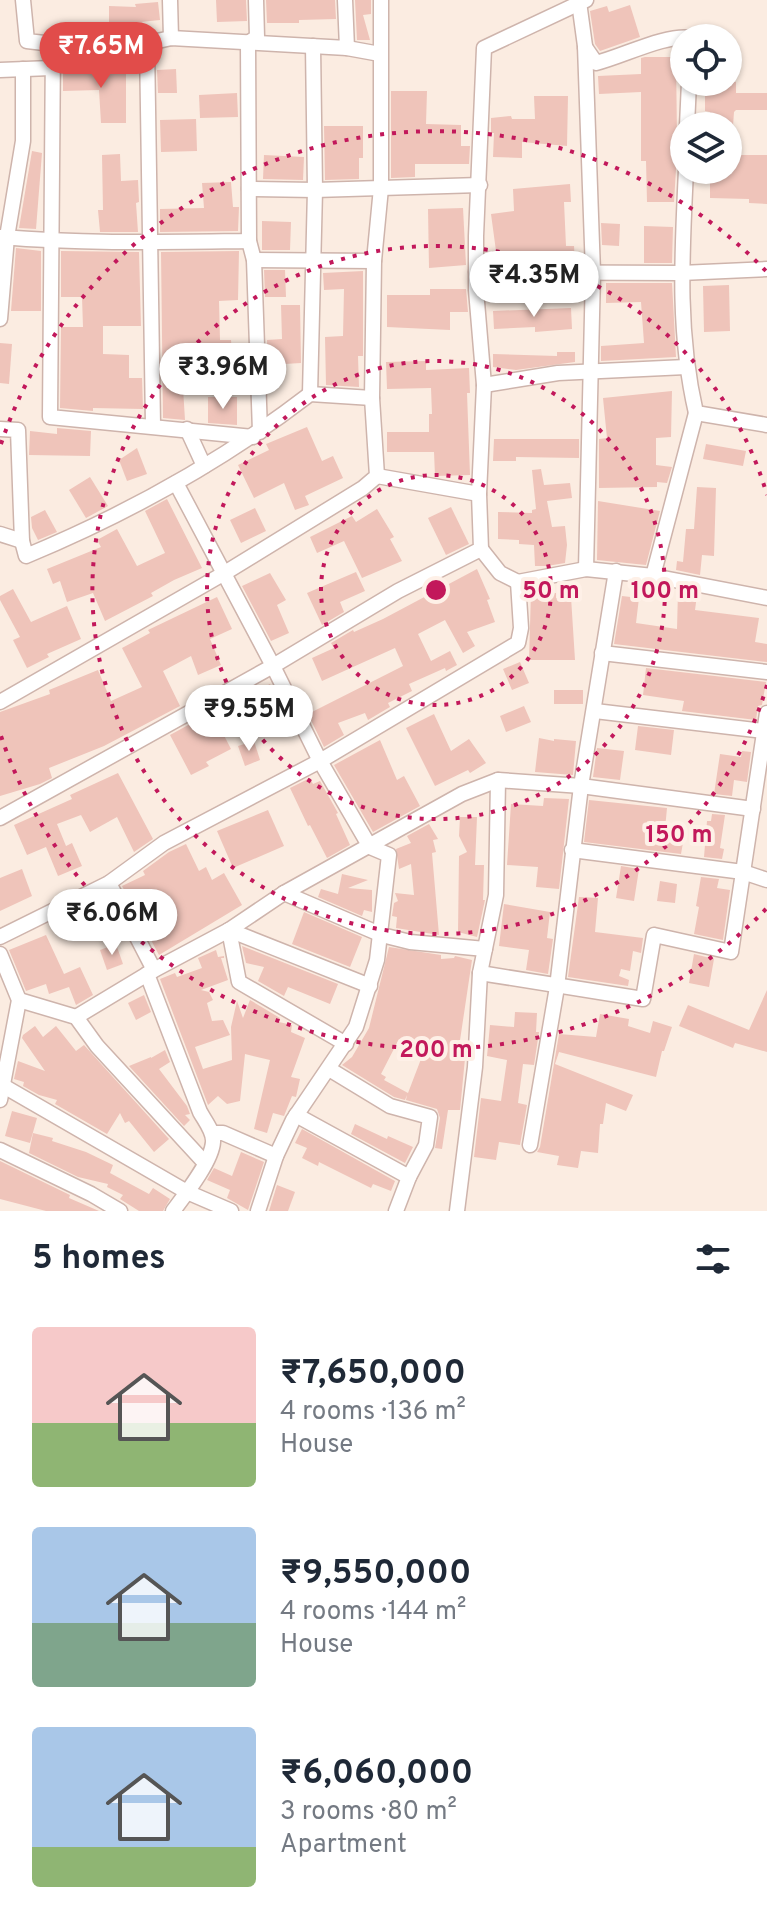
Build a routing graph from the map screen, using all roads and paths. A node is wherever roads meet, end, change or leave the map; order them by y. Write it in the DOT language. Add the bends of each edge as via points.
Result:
graph roads {
  1 [pos="23,0"];
  2 [pos="170,0"];
  3 [pos="256,0"];
  4 [pos="345,0"];
  5 [pos="381,0"];
  6 [pos="582,1"];
  7 [pos="171,38"];
  8 [pos="670,42"];
  9 [pos="248,43"];
  10 [pos="53,44"];
  11 [pos="147,45"];
  12 [pos="313,46"];
  13 [pos="585,46"];
  14 [pos="347,48"];
  15 [pos="380,54"];
  16 [pos="51,68"];
  17 [pos="23,69"];
  18 [pos="0,70"];
  19 [pos="685,184"];
  20 [pos="480,185"];
  21 [pos="381,188"];
  22 [pos="249,189"];
  23 [pos="315,190"];
  24 [pos="4,237"];
  25 [pos="50,241"];
  26 [pos="249,241"];
  27 [pos="150,243"];
  28 [pos="254,260"];
  29 [pos="313,260"];
  30 [pos="374,261"];
  31 [pos="767,269"];
  32 [pos="476,272"];
  33 [pos="593,273"];
  34 [pos="681,273"];
  35 [pos="0,319"];
  36 [pos="686,367"];
  37 [pos="589,371"];
  38 [pos="484,385"];
  39 [pos="310,394"];
  40 [pos="372,398"];
  41 [pos="696,413"];
  42 [pos="153,425"];
  43 [pos="767,425"];
  44 [pos="0,429"];
  45 [pos="187,429"];
  46 [pos="256,434"];
  47 [pos="204,466"];
  48 [pos="377,476"];
  49 [pos="176,483"];
  50 [pos="479,494"];
  51 [pos="0,534"];
  52 [pos="22,541"];
  53 [pos="481,549"];
  54 [pos="586,569"];
  55 [pos="616,571"];
  56 [pos="223,574"];
  57 [pos="653,576"];
  58 [pos="518,582"];
  59 [pos="767,598"];
  60 [pos="602,653"];
  61 [pos="273,666"];
  62 [pos="767,672"];
  63 [pos="0,702"];
  64 [pos="595,711"];
  65 [pos="767,713"];
  66 [pos="764,731"];
  67 [pos="320,761"];
  68 [pos="498,780"];
  69 [pos="581,786"];
  70 [pos="753,809"];
  71 [pos="0,818"];
  72 [pos="370,847"];
  73 [pos="572,850"];
  74 [pos="743,872"];
  75 [pos="767,880"];
  76 [pos="109,883"];
  77 [pos="284,893"];
  78 [pos="229,930"];
  79 [pos="382,935"];
  80 [pos="0,937"];
  81 [pos="485,949"];
  82 [pos="0,954"];
  83 [pos="150,972"];
  84 [pos="480,973"];
  85 [pos="370,986"];
  86 [pos="557,987"];
  87 [pos="19,1000"];
  88 [pos="76,1017"];
  89 [pos="6,1032"];
  90 [pos="346,1044"];
  91 [pos="329,1069"];
  92 [pos="1,1090"];
  93 [pos="296,1115"];
  94 [pos="212,1133"];
  95 [pos="530,1145"];
  96 [pos="0,1150"];
  97 [pos="276,1156"];
  98 [pos="205,1163"];
  99 [pos="409,1177"];
  100 [pos="187,1192"];
  101 [pos="120,1211"];
  102 [pos="173,1211"];
  103 [pos="231,1211"];
  104 [pos="258,1211"];
  105 [pos="396,1211"];
  106 [pos="457,1211"];
  1 -- 10 [label="street" via="26,40"];
  2 -- 7 [label="street"];
  3 -- 9 [label="street" via="257,37"];
  4 -- 14 [label="street"];
  5 -- 15 [label="street"];
  6 -- 13 [label="street"];
  6 -- 20 [label="street" via="484,48"];
  7 -- 9 [label="street"];
  7 -- 11 [label="street"];
  8 -- 13 [label="street" via="596,63"];
  9 -- 12 [label="street"];
  9 -- 22 [label="street"];
  10 -- 11 [label="street"];
  10 -- 16 [label="street"];
  11 -- 27 [label="street"];
  12 -- 14 [label="street"];
  12 -- 23 [label="street"];
  13 -- 33 [label="street"];
  14 -- 15 [label="street"];
  15 -- 21 [label="street"];
  16 -- 17 [label="street"];
  16 -- 25 [label="street"];
  17 -- 18 [label="street"];
  17 -- 24 [label="street" via="23,141"];
  19 -- 34 [label="street"];
  20 -- 21 [label="street"];
  20 -- 32 [label="street"];
  21 -- 23 [label="street"];
  21 -- 30 [label="street"];
  22 -- 23 [label="street"];
  22 -- 26 [label="street"];
  23 -- 29 [label="street"];
  24 -- 25 [label="street"];
  24 -- 35 [label="street"];
  25 -- 27 [label="street"];
  25 -- 42 [label="street" via="50,417"];
  26 -- 27 [label="street"];
  26 -- 28 [label="street"];
  27 -- 42 [label="street"];
  28 -- 29 [label="street"];
  28 -- 46 [label="street"];
  29 -- 30 [label="street"];
  29 -- 39 [label="street"];
  30 -- 40 [label="street"];
  31 -- 34 [label="street"];
  32 -- 33 [label="street"];
  32 -- 38 [label="street"];
  33 -- 34 [label="street"];
  33 -- 37 [label="street"];
  34 -- 36 [label="street"];
  36 -- 37 [label="street"];
  36 -- 41 [label="street"];
  37 -- 38 [label="street"];
  37 -- 54 [label="street"];
  38 -- 50 [label="street"];
  39 -- 40 [label="street"];
  39 -- 46 [label="street"];
  40 -- 48 [label="street"];
  41 -- 43 [label="street"];
  41 -- 57 [label="street"];
  42 -- 45 [label="street"];
  44 -- 52 [label="street" via="18,430"];
  45 -- 46 [label="street"];
  45 -- 47 [label="street"];
  46 -- 47 [label="street"];
  47 -- 49 [label="street"];
  48 -- 50 [label="street"];
  48 -- 56 [label="street"];
  49 -- 52 [label="street" via="26,556"];
  49 -- 56 [label="street"];
  50 -- 53 [label="street"];
  51 -- 52 [label="street"];
  53 -- 58 [label="street" via="500,573"];
  53 -- 61 [label="street" via="398,591"];
  54 -- 55 [label="street"];
  54 -- 58 [label="street"];
  55 -- 57 [label="street"];
  55 -- 60 [label="street"];
  56 -- 61 [label="street"];
  56 -- 63 [label="street"];
  57 -- 59 [label="street"];
  58 -- 67 [label="street" via="518,643"];
  60 -- 62 [label="street"];
  60 -- 64 [label="street"];
  61 -- 67 [label="street"];
  61 -- 71 [label="street"];
  64 -- 66 [label="street"];
  64 -- 69 [label="street"];
  65 -- 66 [label="street"];
  66 -- 70 [label="street"];
  67 -- 72 [label="street"];
  67 -- 76 [label="street" via="164,843"];
  68 -- 69 [label="street"];
  68 -- 72 [label="street" via="462,794"];
  68 -- 81 [label="street" via="496,895"];
  69 -- 70 [label="street"];
  69 -- 73 [label="street"];
  70 -- 74 [label="street"];
  72 -- 77 [label="street"];
  72 -- 79 [label="street" via="389,855"];
  73 -- 74 [label="street"];
  73 -- 86 [label="street"];
  74 -- 75 [label="street"];
  74 -- 86 [label="street" via="731,952 654,935 643,999"];
  76 -- 80 [label="street"];
  76 -- 83 [label="street"];
  77 -- 78 [label="street"];
  77 -- 79 [label="street"];
  78 -- 83 [label="street"];
  78 -- 85 [label="street"];
  78 -- 90 [label="street" via="239,982"];
  79 -- 81 [label="street"];
  79 -- 85 [label="street"];
  81 -- 84 [label="street"];
  82 -- 87 [label="street"];
  83 -- 88 [label="street"];
  83 -- 94 [label="street"];
  84 -- 86 [label="street"];
  84 -- 106 [label="street" via="475,1067"];
  85 -- 90 [label="street"];
  86 -- 95 [label="street"];
  87 -- 88 [label="street"];
  87 -- 89 [label="street"];
  88 -- 98 [label="street"];
  89 -- 92 [label="street"];
  90 -- 91 [label="street"];
  91 -- 93 [label="street"];
  91 -- 99 [label="street" via="390,1106 430,1117 426,1145"];
  92 -- 100 [label="street"];
  93 -- 97 [label="street"];
  93 -- 99 [label="street"];
  94 -- 97 [label="street"];
  94 -- 98 [label="street"];
  96 -- 101 [label="street"];
  97 -- 104 [label="street"];
  98 -- 100 [label="street"];
  99 -- 105 [label="street"];
  100 -- 102 [label="street"];
  100 -- 103 [label="street"];
}
